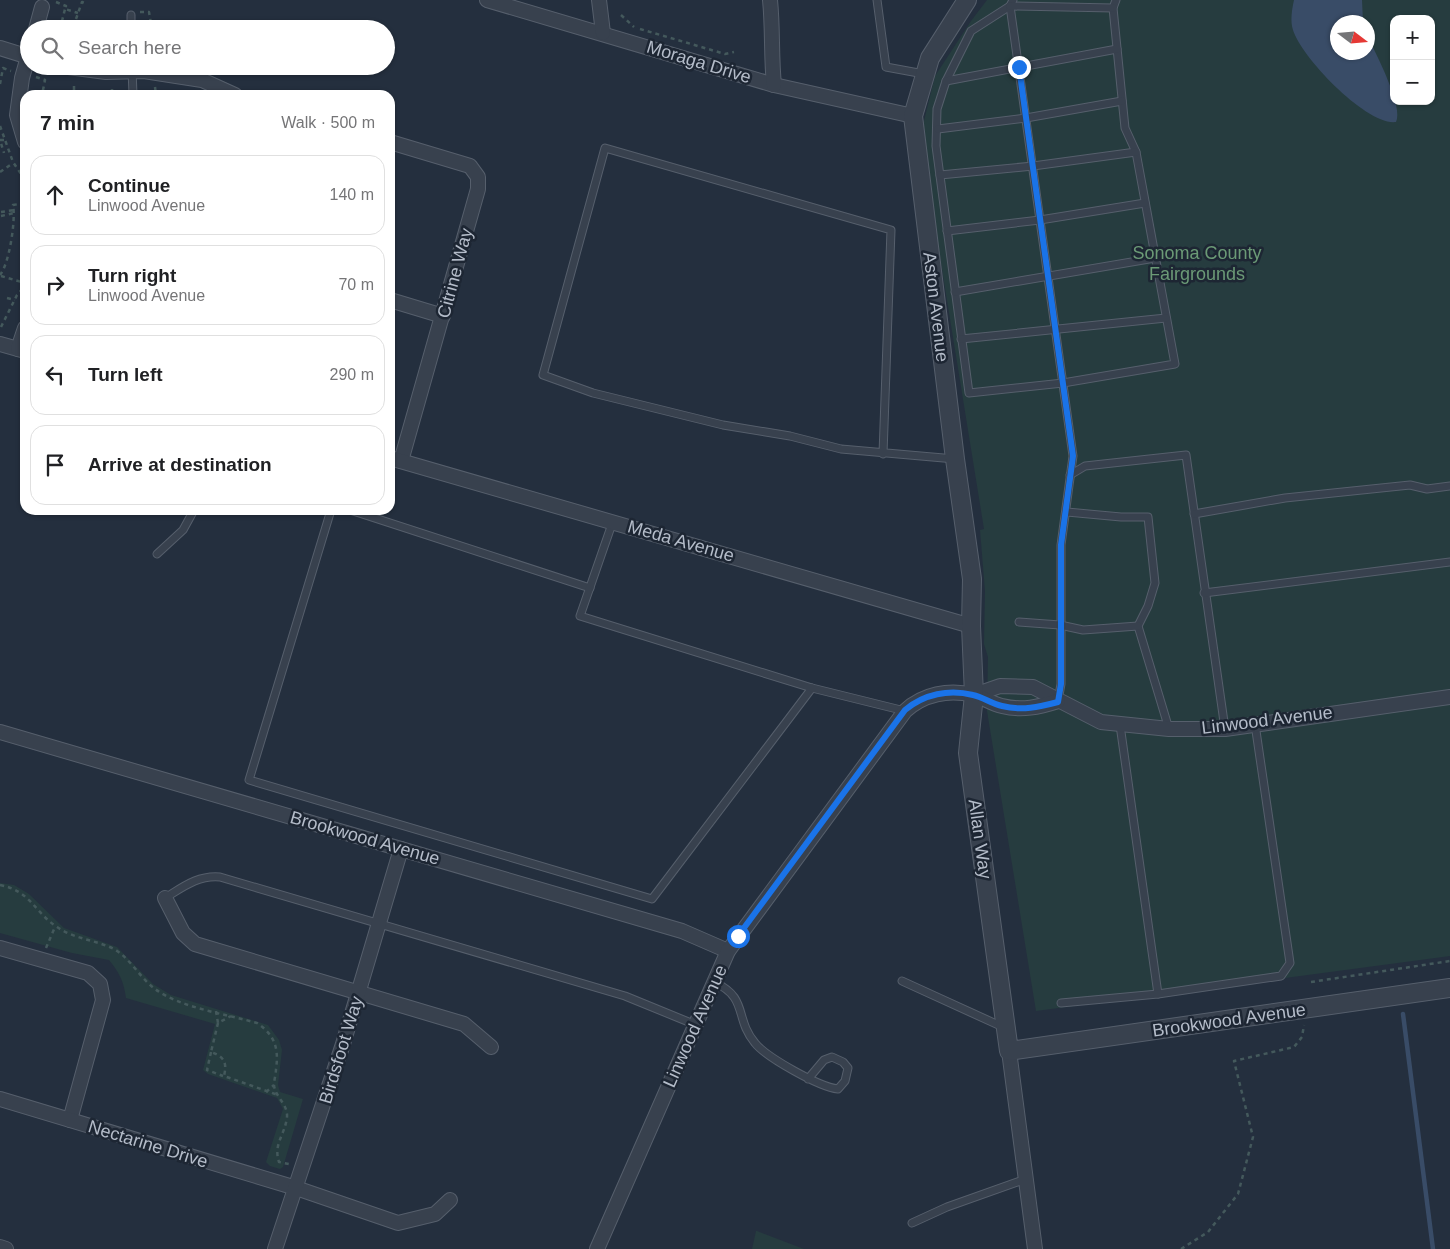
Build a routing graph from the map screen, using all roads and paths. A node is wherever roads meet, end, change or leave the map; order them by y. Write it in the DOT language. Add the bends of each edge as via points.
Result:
graph roads {
  1 [pos="487,0"];
  2 [pos="599,0"];
  3 [pos="770,0"];
  4 [pos="877,0"];
  5 [pos="967,0"];
  6 [pos="1116,0"];
  7 [pos="85,3"];
  8 [pos="1012,3"];
  9 [pos="46,4"];
  10 [pos="1113,8"];
  11 [pos="65,9"];
  12 [pos="78,13"];
  13 [pos="131,15"];
  14 [pos="621,15"];
  15 [pos="76,19"];
  16 [pos="40,20"];
  17 [pos="62,20"];
  18 [pos="131,20"];
  19 [pos="150,20"];
  20 [pos="603,33"];
  21 [pos="0,48"];
  22 [pos="1117,49"];
  23 [pos="734,52"];
  24 [pos="20,53"];
  25 [pos="1019,67"];
  26 [pos="12,71"];
  27 [pos="924,74"];
  28 [pos="23,75"];
  29 [pos="132,75"];
  30 [pos="170,75"];
  31 [pos="35,77"];
  32 [pos="946,81"];
  33 [pos="0,84"];
  34 [pos="774,85"];
  35 [pos="74,86"];
  36 [pos="150,87"];
  37 [pos="20,90"];
  38 [pos="43,90"];
  39 [pos="74,90"];
  40 [pos="134,90"];
  41 [pos="155,90"];
  42 [pos="224,90"];
  43 [pos="20,93"];
  44 [pos="1122,101"];
  45 [pos="913,116"];
  46 [pos="1026,118"];
  47 [pos="20,125"];
  48 [pos="0,126"];
  49 [pos="938,129"];
  50 [pos="4,140"];
  51 [pos="395,144"];
  52 [pos="4,152"];
  53 [pos="1136,152"];
  54 [pos="14,163"];
  55 [pos="1033,166"];
  56 [pos="0,172"];
  57 [pos="20,172"];
  58 [pos="940,175"];
  59 [pos="1146,203"];
  60 [pos="20,204"];
  61 [pos="14,212"];
  62 [pos="1,214"];
  63 [pos="1040,220"];
  64 [pos="947,231"];
  65 [pos="1155,258"];
  66 [pos="1,275"];
  67 [pos="1048,276"];
  68 [pos="20,283"];
  69 [pos="20,292"];
  70 [pos="955,292"];
  71 [pos="7,298"];
  72 [pos="15,300"];
  73 [pos="395,302"];
  74 [pos="443,316"];
  75 [pos="1166,318"];
  76 [pos="1,327"];
  77 [pos="1056,330"];
  78 [pos="961,340"];
  79 [pos="0,344"];
  80 [pos="20,349"];
  81 [pos="1063,383"];
  82 [pos="883,454"];
  83 [pos="395,459"];
  84 [pos="955,459"];
  85 [pos="1070,475"];
  86 [pos="1450,486"];
  87 [pos="1067,512"];
  88 [pos="1194,514"];
  89 [pos="191,515"];
  90 [pos="329,515"];
  91 [pos="365,515"];
  92 [pos="613,521"];
  93 [pos="157,554"];
  94 [pos="1450,562"];
  95 [pos="590,588"];
  96 [pos="1204,593"];
  97 [pos="1019,622"];
  98 [pos="1060,625"];
  99 [pos="971,626"];
  100 [pos="1138,626"];
  101 [pos="812,688"];
  102 [pos="974,695"];
  103 [pos="1450,697"];
  104 [pos="1058,702"];
  105 [pos="905,710"];
  106 [pos="1254,724"];
  107 [pos="1120,725"];
  108 [pos="1169,729"];
  109 [pos="1224,729"];
  110 [pos="0,732"];
  111 [pos="401,849"];
  112 [pos="0,885"];
  113 [pos="166,898"];
  114 [pos="378,924"];
  115 [pos="55,926"];
  116 [pos="0,948"];
  117 [pos="728,951"];
  118 [pos="42,960"];
  119 [pos="1450,961"];
  120 [pos="902,981"];
  121 [pos="714,982"];
  122 [pos="1311,982"];
  123 [pos="1450,988"];
  124 [pos="359,993"];
  125 [pos="1158,994"];
  126 [pos="1062,1003"];
  127 [pos="1308,1009"];
  128 [pos="216,1011"];
  129 [pos="231,1016"];
  130 [pos="218,1023"];
  131 [pos="696,1024"];
  132 [pos="1005,1028"];
  133 [pos="491,1046"];
  134 [pos="1008,1051"];
  135 [pos="211,1052"];
  136 [pos="224,1076"];
  137 [pos="808,1079"];
  138 [pos="274,1085"];
  139 [pos="266,1092"];
  140 [pos="278,1095"];
  141 [pos="0,1099"];
  142 [pos="70,1120"];
  143 [pos="303,1169"];
  144 [pos="1026,1179"];
  145 [pos="296,1188"];
  146 [pos="450,1200"];
  147 [pos="912,1223"];
  148 [pos="0,1247"];
  149 [pos="6,1249"];
  150 [pos="275,1249"];
  151 [pos="597,1249"];
  152 [pos="1035,1249"];
  153 [pos="1181,1249"];
  1 -- 20 [label="street, Moraga Drive"];
  2 -- 20 [label="street"];
  3 -- 34 [label="street"];
  4 -- 27 [label="lane" via="886,67"];
  5 -- 27 [label="street, Aston Avenue" via="937,44"];
  6 -- 10 [label="lane"];
  7 -- 12 [label="path" via="82,2"];
  8 -- 10 [label="lane"];
  8 -- 25 [label="lane"];
  8 -- 32 [label="lane" via="971,31"];
  9 -- 11 [label="path" via="66,6"];
  9 -- 16 [label="street"];
  10 -- 22 [label="lane"];
  11 -- 12 [label="path"];
  11 -- 17 [label="path"];
  12 -- 15 [label="path"];
  13 -- 18 [label="lane"];
  13 -- 19 [label="path" via="130,12 149,12"];
  14 -- 23 [label="path" via="633,27 725,54"];
  20 -- 34 [label="street, Moraga Drive"];
  21 -- 24 [label="street"];
  22 -- 25 [label="lane"];
  22 -- 44 [label="lane"];
  25 -- 32 [label="lane"];
  25 -- 46 [label="lane"];
  26 -- 33 [label="path" via="3,68"];
  27 -- 45 [label="street, Aston Avenue"];
  28 -- 37 [label="street"];
  29 -- 40 [label="lane"];
  30 -- 42 [label="street" via="202,80"];
  31 -- 38 [label="path" via="45,80"];
  32 -- 49 [label="lane" via="938,109"];
  34 -- 45 [label="street, Moraga Drive"];
  35 -- 39 [label="path"];
  36 -- 41 [label="path" via="155,86"];
  43 -- 47 [label="street" via="17,115"];
  44 -- 46 [label="lane"];
  44 -- 53 [label="lane" via="1125,128"];
  45 -- 84 [label="street, Aston Avenue"];
  46 -- 49 [label="lane"];
  46 -- 55 [label="lane"];
  48 -- 50 [label="path"];
  49 -- 58 [label="lane" via="936,146"];
  50 -- 52 [label="path" via="0,140"];
  50 -- 54 [label="path"];
  51 -- 74 [label="street, Citrine Way" via="470,166 478,177 478,190"];
  53 -- 55 [label="lane"];
  53 -- 59 [label="lane"];
  54 -- 56 [label="path"];
  54 -- 57 [label="path"];
  55 -- 58 [label="lane"];
  55 -- 63 [label="lane"];
  58 -- 64 [label="lane"];
  59 -- 63 [label="lane"];
  59 -- 65 [label="lane"];
  60 -- 61 [label="path" via="13,205"];
  61 -- 62 [label="path"];
  61 -- 66 [label="path"];
  63 -- 64 [label="lane"];
  63 -- 67 [label="lane"];
  64 -- 70 [label="lane"];
  65 -- 67 [label="lane"];
  65 -- 75 [label="lane"];
  66 -- 68 [label="path"];
  67 -- 70 [label="lane"];
  67 -- 77 [label="lane"];
  69 -- 72 [label="path"];
  70 -- 78 [label="lane"];
  71 -- 72 [label="path"];
  72 -- 76 [label="path"];
  73 -- 74 [label="street"];
  74 -- 83 [label="street, Citrine Way"];
  75 -- 77 [label="lane"];
  75 -- 81 [label="lane" via="1175,364"];
  77 -- 78 [label="lane"];
  77 -- 81 [label="lane"];
  78 -- 81 [label="lane" via="969,393"];
  79 -- 80 [label="street"];
  81 -- 85 [label="lane" via="1073,456"];
  82 -- 82 [label="lane" via="841,449 790,436 723,425 593,393 543,375 605,148 891,230"];
  82 -- 84 [label="lane"];
  83 -- 92 [label="street, Meda Avenue"];
  84 -- 99 [label="street, Aston Avenue" via="972,579"];
  85 -- 87 [label="lane"];
  85 -- 88 [label="lane" via="1085,466 1186,455"];
  86 -- 88 [label="lane" via="1427,489 1410,485 1285,498"];
  87 -- 98 [label="lane" via="1061,545"];
  87 -- 100 [label="lane" via="1148,517 1155,582"];
  88 -- 96 [label="lane"];
  89 -- 93 [label="lane" via="183,530"];
  90 -- 101 [label="lane" via="249,780 652,899"];
  91 -- 95 [label="lane"];
  92 -- 95 [label="lane"];
  92 -- 99 [label="street, Meda Avenue"];
  94 -- 96 [label="lane"];
  95 -- 101 [label="lane" via="580,616"];
  96 -- 109 [label="lane"];
  97 -- 98 [label="lane"];
  98 -- 100 [label="lane" via="1083,630"];
  98 -- 104 [label="lane" via="1061,684"];
  99 -- 102 [label="street, Allan Way"];
  100 -- 108 [label="lane"];
  101 -- 105 [label="lane"];
  102 -- 104 [label="street, Linwood Avenue" via="1006,707 1034,709"];
  102 -- 104 [label="street, Linwood Avenue" via="1000,686 1033,687"];
  102 -- 105 [label="street, Linwood Avenue" via="947,693 928,696"];
  102 -- 132 [label="street, Allan Way" via="968,753"];
  103 -- 106 [label="street, Linwood Avenue"];
  104 -- 107 [label="street, Linwood Avenue" via="1102,722"];
  105 -- 117 [label="street, Linwood Avenue"];
  106 -- 109 [label="street, Linwood Avenue"];
  106 -- 125 [label="lane" via="1290,963 1281,976"];
  107 -- 108 [label="street, Linwood Avenue"];
  107 -- 125 [label="lane"];
  108 -- 109 [label="street, Linwood Avenue"];
  110 -- 111 [label="street, Brookwood Avenue"];
  111 -- 114 [label="street, Birdsfoot Way"];
  111 -- 117 [label="street, Brookwood Avenue" via="682,931"];
  112 -- 115 [label="path" via="13,887 28,897"];
  113 -- 114 [label="lane" via="195,880 220,877"];
  113 -- 124 [label="street" via="183,933 195,944"];
  114 -- 124 [label="street, Birdsfoot Way"];
  114 -- 131 [label="lane" via="625,996"];
  115 -- 118 [label="path"];
  115 -- 128 [label="path" via="113,949 146,982 168,997"];
  116 -- 118 [label="street"];
  117 -- 121 [label="street, Linwood Avenue"];
  118 -- 142 [label="street" via="88,973 100,984 103,1000"];
  119 -- 122 [label="path"];
  120 -- 132 [label="lane"];
  121 -- 131 [label="street, Linwood Avenue"];
  121 -- 137 [label="lane" via="735,996 744,1025 755,1044"];
  123 -- 127 [label="street, Brookwood Avenue"];
  124 -- 133 [label="street" via="464,1024"];
  124 -- 143 [label="street, Birdsfoot Way"];
  125 -- 126 [label="lane"];
  127 -- 134 [label="street, Brookwood Avenue"];
  127 -- 153 [label="path" via="1302,1037 1294,1047 1234,1061 1253,1137 1238,1194 1208,1232"];
  128 -- 129 [label="path"];
  128 -- 130 [label="path"];
  129 -- 130 [label="path"];
  129 -- 138 [label="path" via="257,1023 271,1034 278,1050"];
  130 -- 135 [label="path"];
  131 -- 151 [label="street, Linwood Avenue"];
  132 -- 134 [label="street, Allan Way"];
  134 -- 144 [label="street"];
  135 -- 136 [label="path" via="224,1059"];
  135 -- 136 [label="path" via="207,1070"];
  136 -- 139 [label="path"];
  137 -- 137 [label="lane" via="824,1060 832,1057 848,1068 845,1081 838,1089"];
  138 -- 139 [label="path"];
  138 -- 140 [label="path"];
  139 -- 140 [label="path"];
  140 -- 143 [label="path" via="287,1110 276,1151 278,1162"];
  141 -- 142 [label="street, Nectarine Drive"];
  142 -- 145 [label="street, Nectarine Drive"];
  143 -- 145 [label="street, Birdsfoot Way"];
  144 -- 147 [label="lane"];
  144 -- 152 [label="street"];
  145 -- 146 [label="street, Nectarine Drive" via="398,1223 435,1214"];
  145 -- 150 [label="street, Birdsfoot Way"];
  148 -- 149 [label="street"];
}
